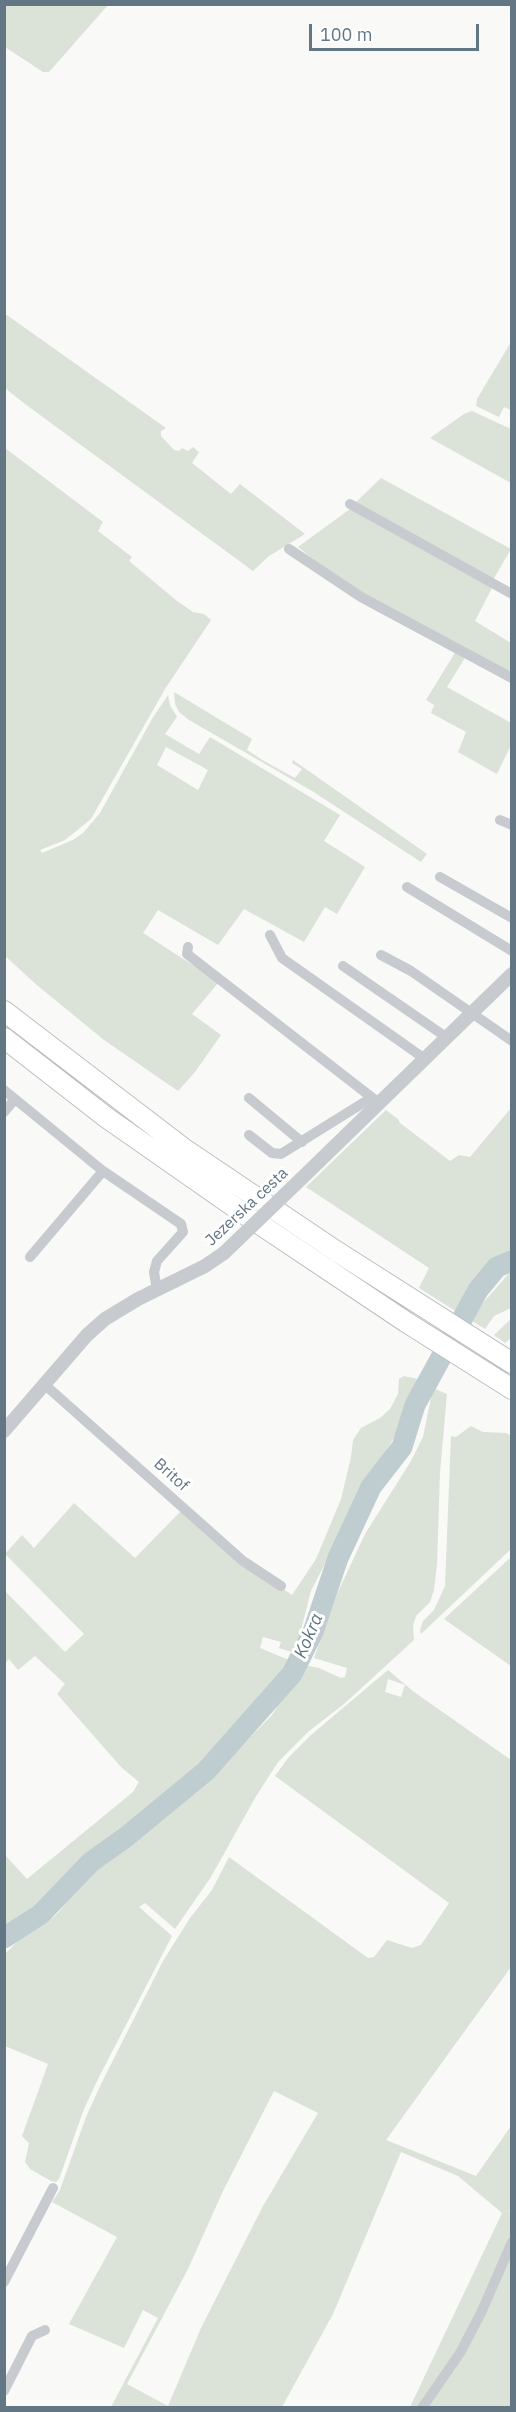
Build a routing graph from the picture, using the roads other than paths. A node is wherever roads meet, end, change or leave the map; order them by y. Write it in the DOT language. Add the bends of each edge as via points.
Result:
graph roads {
  1 [pos="350,504"];
  2 [pos="290,549"];
  3 [pos="512,594"];
  4 [pos="512,678"];
  5 [pos="500,820"];
  6 [pos="512,825"];
  7 [pos="440,877"];
  8 [pos="407,887"];
  9 [pos="512,918"];
  10 [pos="270,935"];
  11 [pos="188,947"];
  12 [pos="512,951"];
  13 [pos="381,954"];
  14 [pos="344,966"];
  15 [pos="512,974"];
  16 [pos="4,1011"];
  17 [pos="471,1012"];
  18 [pos="446,1037"];
  19 [pos="4,1038"];
  20 [pos="512,1041"];
  21 [pos="425,1059"];
  22 [pos="4,1090"];
  23 [pos="249,1098"];
  24 [pos="15,1099"];
  25 [pos="375,1101"];
  26 [pos="4,1112"];
  27 [pos="249,1135"];
  28 [pos="302,1142"];
  29 [pos="103,1171"];
  30 [pos="30,1257"];
  31 [pos="157,1290"];
  32 [pos="512,1363"];
  33 [pos="44,1383"];
  34 [pos="512,1389"];
  35 [pos="4,1431"];
  36 [pos="281,1586"];
  37 [pos="53,2188"];
  38 [pos="512,2242"];
  39 [pos="4,2282"];
  40 [pos="45,2330"];
  41 [pos="4,2391"];
  42 [pos="422,2408"];
  1 -- 3 [label="street"];
  2 -- 4 [label="street" via="361,597"];
  5 -- 6 [label="street"];
  7 -- 9 [label="street"];
  8 -- 12 [label="street"];
  10 -- 21 [label="street" via="282,958"];
  11 -- 25 [label="street" via="187,954"];
  13 -- 17 [label="street"];
  14 -- 18 [label="street"];
  15 -- 17 [label="street, Jezerska cesta"];
  16 -- 32 [label="highway" via="183,1148"];
  17 -- 18 [label="street, Jezerska cesta"];
  17 -- 20 [label="street"];
  18 -- 21 [label="street, Jezerska cesta"];
  19 -- 34 [label="highway" via="107,1118 243,1213"];
  21 -- 25 [label="street, Jezerska cesta"];
  22 -- 24 [label="street"];
  23 -- 28 [label="street"];
  24 -- 26 [label="street"];
  24 -- 29 [label="street"];
  25 -- 28 [label="street"];
  25 -- 31 [label="street, Jezerska cesta, bridge" via="224,1253"];
  27 -- 28 [label="street" via="272,1153 281,1154"];
  29 -- 30 [label="street"];
  29 -- 31 [label="street" via="182,1224 183,1232 157,1261"];
  31 -- 33 [label="street, Jezerska cesta" via="120,1310 87,1335"];
  33 -- 35 [label="street"];
  33 -- 36 [label="street, Britof" via="236,1554"];
  37 -- 39 [label="street"];
  38 -- 42 [label="street" via="460,2353"];
  40 -- 41 [label="street" via="32,2336"];
}
